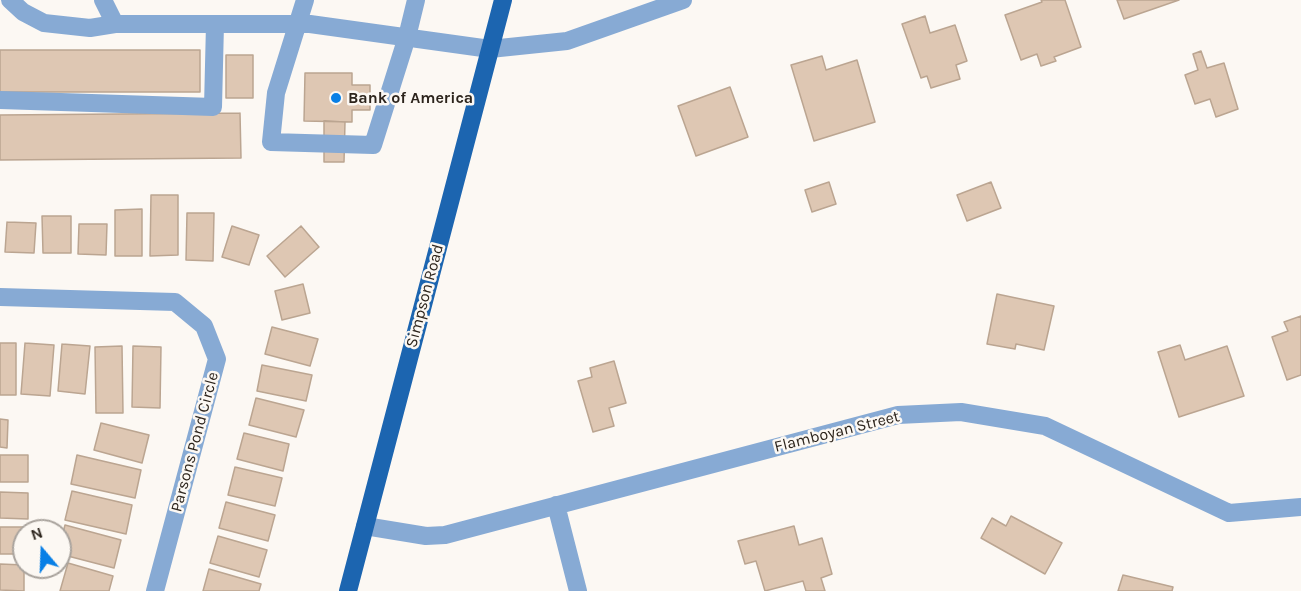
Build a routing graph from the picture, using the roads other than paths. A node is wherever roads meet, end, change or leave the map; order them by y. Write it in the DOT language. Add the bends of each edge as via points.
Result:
graph roads {
  1 [pos="10,0"];
  2 [pos="103,0"];
  3 [pos="305,0"];
  4 [pos="416,0"];
  5 [pos="503,0"];
  6 [pos="682,0"];
  7 [pos="298,23"];
  8 [pos="115,24"];
  9 [pos="215,24"];
  10 [pos="406,37"];
  11 [pos="490,49"];
  12 [pos="0,100"];
  13 [pos="0,297"];
  14 [pos="556,505"];
  15 [pos="1301,507"];
  16 [pos="365,526"];
  17 [pos="155,591"];
  18 [pos="348,591"];
  19 [pos="578,591"];
  1 -- 8 [label="street" via="44,24 90,28"];
  2 -- 8 [label="street"];
  3 -- 7 [label="street"];
  4 -- 10 [label="street"];
  5 -- 11 [label="main road, Simpson Road"];
  6 -- 11 [label="street" via="567,40"];
  7 -- 9 [label="street"];
  7 -- 10 [label="street"];
  7 -- 10 [label="street" via="276,93 272,142 373,145"];
  8 -- 9 [label="street"];
  9 -- 12 [label="street" via="213,107"];
  10 -- 11 [label="street"];
  11 -- 16 [label="main road, Simpson Road"];
  13 -- 17 [label="street, Parsons Pond Circle" via="175,302 204,326 217,358"];
  14 -- 15 [label="street, Flamboyan Street" via="898,415 961,412 1045,426 1229,513"];
  14 -- 16 [label="street, Flamboyan Street" via="445,535 426,536"];
  14 -- 19 [label="street"];
  16 -- 18 [label="main road, Simpson Road"];
}
